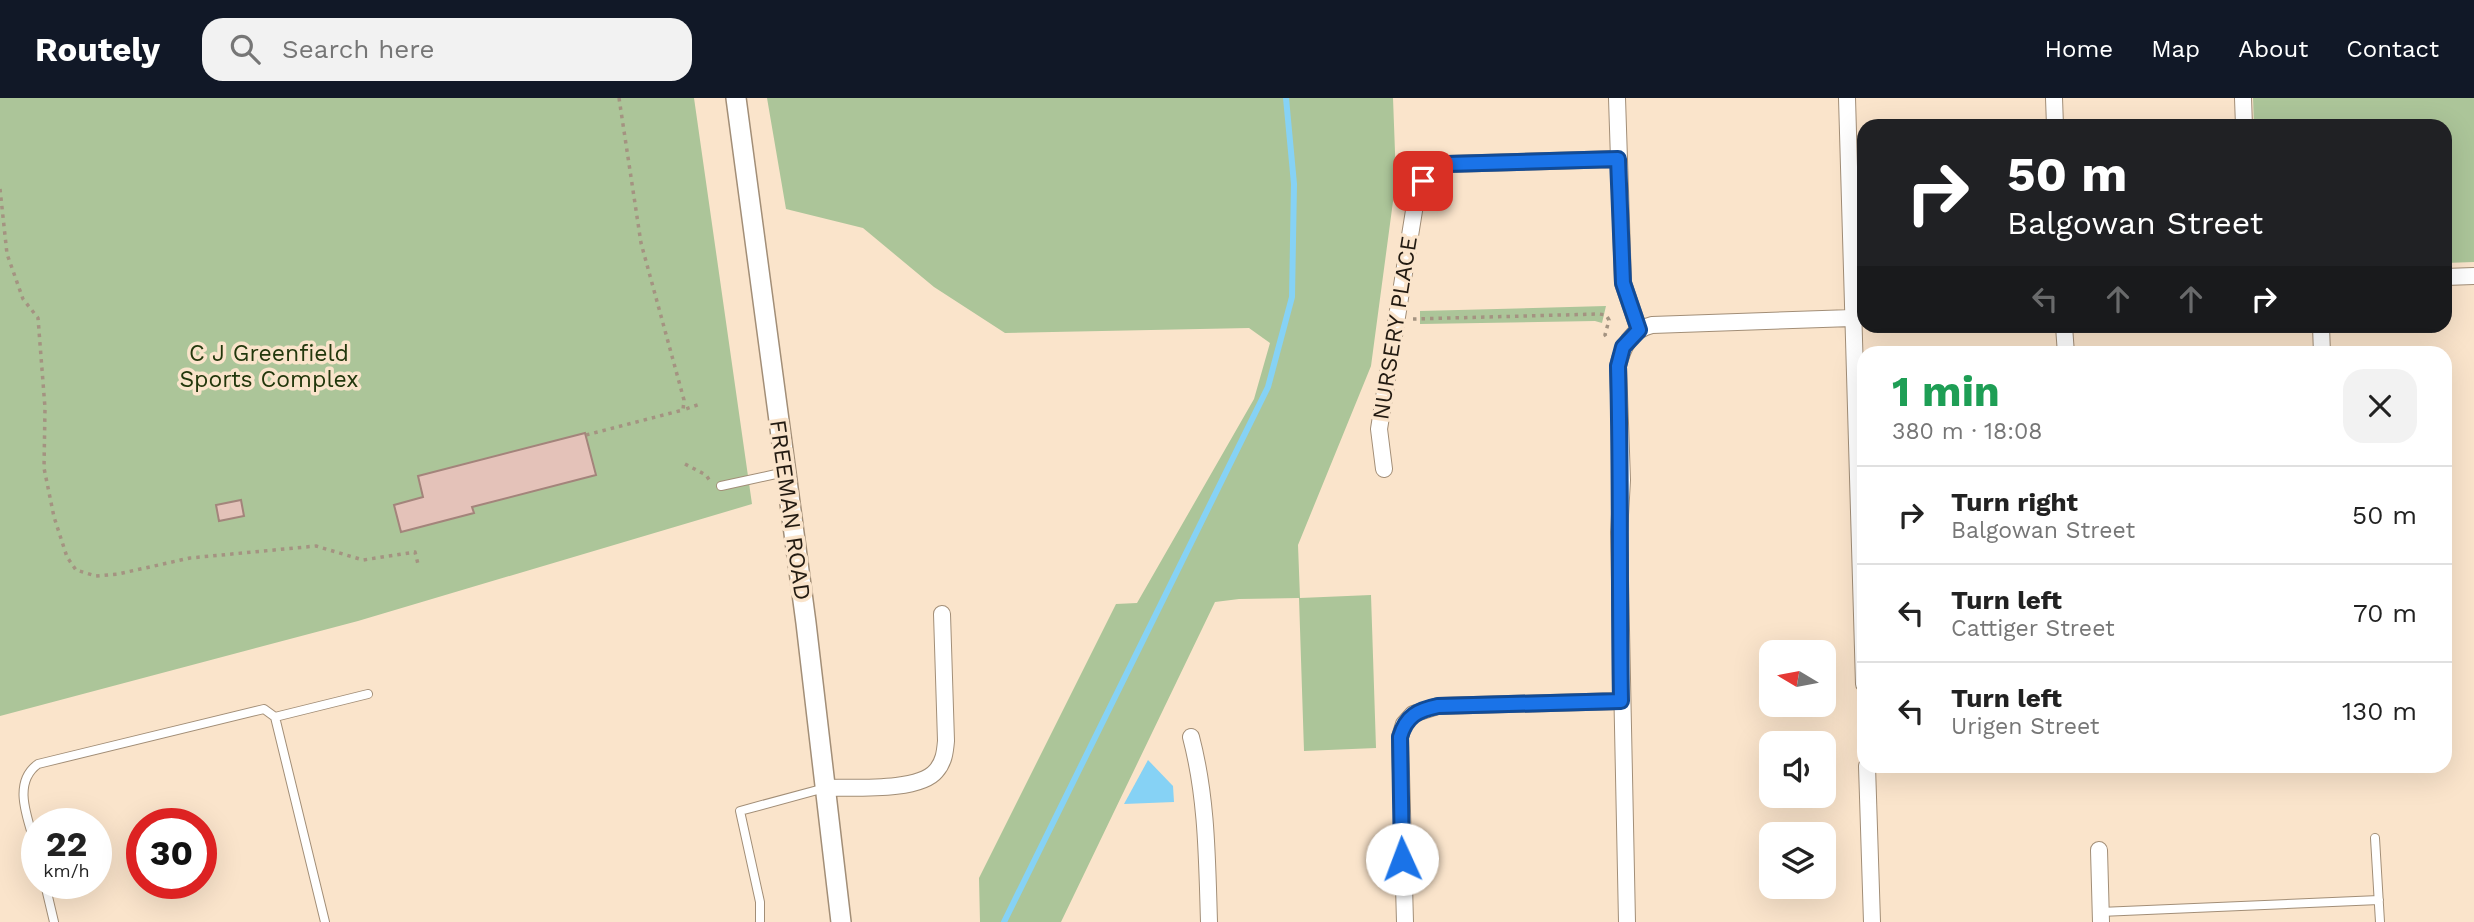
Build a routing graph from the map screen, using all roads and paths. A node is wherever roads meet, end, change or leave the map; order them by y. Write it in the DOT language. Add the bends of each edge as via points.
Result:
graph roads {
  1 [pos="620,98"];
  2 [pos="736,98"];
  3 [pos="1617,98"];
  4 [pos="1847,98"];
  5 [pos="2053,98"];
  6 [pos="2243,98"];
  7 [pos="2054,119"];
  8 [pos="2244,119"];
  9 [pos="1618,159"];
  10 [pos="0,189"];
  11 [pos="2474,276"];
  12 [pos="2452,277"];
  13 [pos="1852,318"];
  14 [pos="1398,319"];
  15 [pos="1639,330"];
  16 [pos="1623,347"];
  17 [pos="700,404"];
  18 [pos="683,410"];
  19 [pos="586,435"];
  20 [pos="685,464"];
  21 [pos="1384,469"];
  22 [pos="1857,470"];
  23 [pos="785,472"];
  24 [pos="721,486"];
  25 [pos="418,564"];
  26 [pos="942,614"];
  27 [pos="368,694"];
  28 [pos="1621,701"];
  29 [pos="275,717"];
  30 [pos="1191,737"];
  31 [pos="1867,773"];
  32 [pos="825,788"];
  33 [pos="27,808"];
  34 [pos="2375,838"];
  35 [pos="2099,850"];
  36 [pos="49,899"];
  37 [pos="2379,900"];
  38 [pos="2101,917"];
  39 [pos="54,922"];
  40 [pos="325,922"];
  41 [pos="760,922"];
  42 [pos="841,922"];
  43 [pos="1209,922"];
  44 [pos="1405,922"];
  45 [pos="1627,922"];
  46 [pos="1872,922"];
  47 [pos="2380,922"];
  1 -- 18 [label="path" via="641,243"];
  2 -- 23 [label="street, FREEMAN ROAD"];
  3 -- 9 [label="street"];
  4 -- 13 [label="street"];
  5 -- 7 [label="street"];
  6 -- 8 [label="street"];
  9 -- 14 [label="street, NURSERY PLACE" via="1447,164 1430,174 1417,192"];
  9 -- 15 [label="street" via="1623,283"];
  10 -- 25 [label="path" via="7,254 23,299 38,318 44,468 57,527 76,570 96,576 118,574 190,558 316,546 363,560 415,552"];
  11 -- 12 [label="street"];
  13 -- 15 [label="street" via="1674,324"];
  13 -- 22 [label="street"];
  14 -- 16 [label="path" via="1599,314 1609,320 1605,335"];
  14 -- 21 [label="street, NURSERY PLACE" via="1379,429"];
  15 -- 16 [label="street"];
  16 -- 28 [label="street" via="1618,366"];
  17 -- 18 [label="path"];
  18 -- 19 [label="path"];
  20 -- 24 [label="path" via="706,475 714,488"];
  23 -- 24 [label="lane"];
  23 -- 32 [label="street, FREEMAN ROAD"];
  26 -- 32 [label="street" via="946,741 936,773 920,782"];
  27 -- 29 [label="lane"];
  28 -- 44 [label="street" via="1438,706 1413,714 1404,724 1399,752"];
  28 -- 45 [label="street"];
  29 -- 33 [label="lane" via="264,709 38,764 28,773 23,788"];
  29 -- 40 [label="lane"];
  30 -- 43 [label="street" via="1202,776"];
  31 -- 46 [label="street"];
  32 -- 41 [label="lane" via="740,811 760,902"];
  32 -- 42 [label="street, FREEMAN ROAD"];
  34 -- 37 [label="lane"];
  35 -- 38 [label="street"];
  36 -- 39 [label="lane"];
  37 -- 38 [label="lane"];
  37 -- 47 [label="lane"];
}
